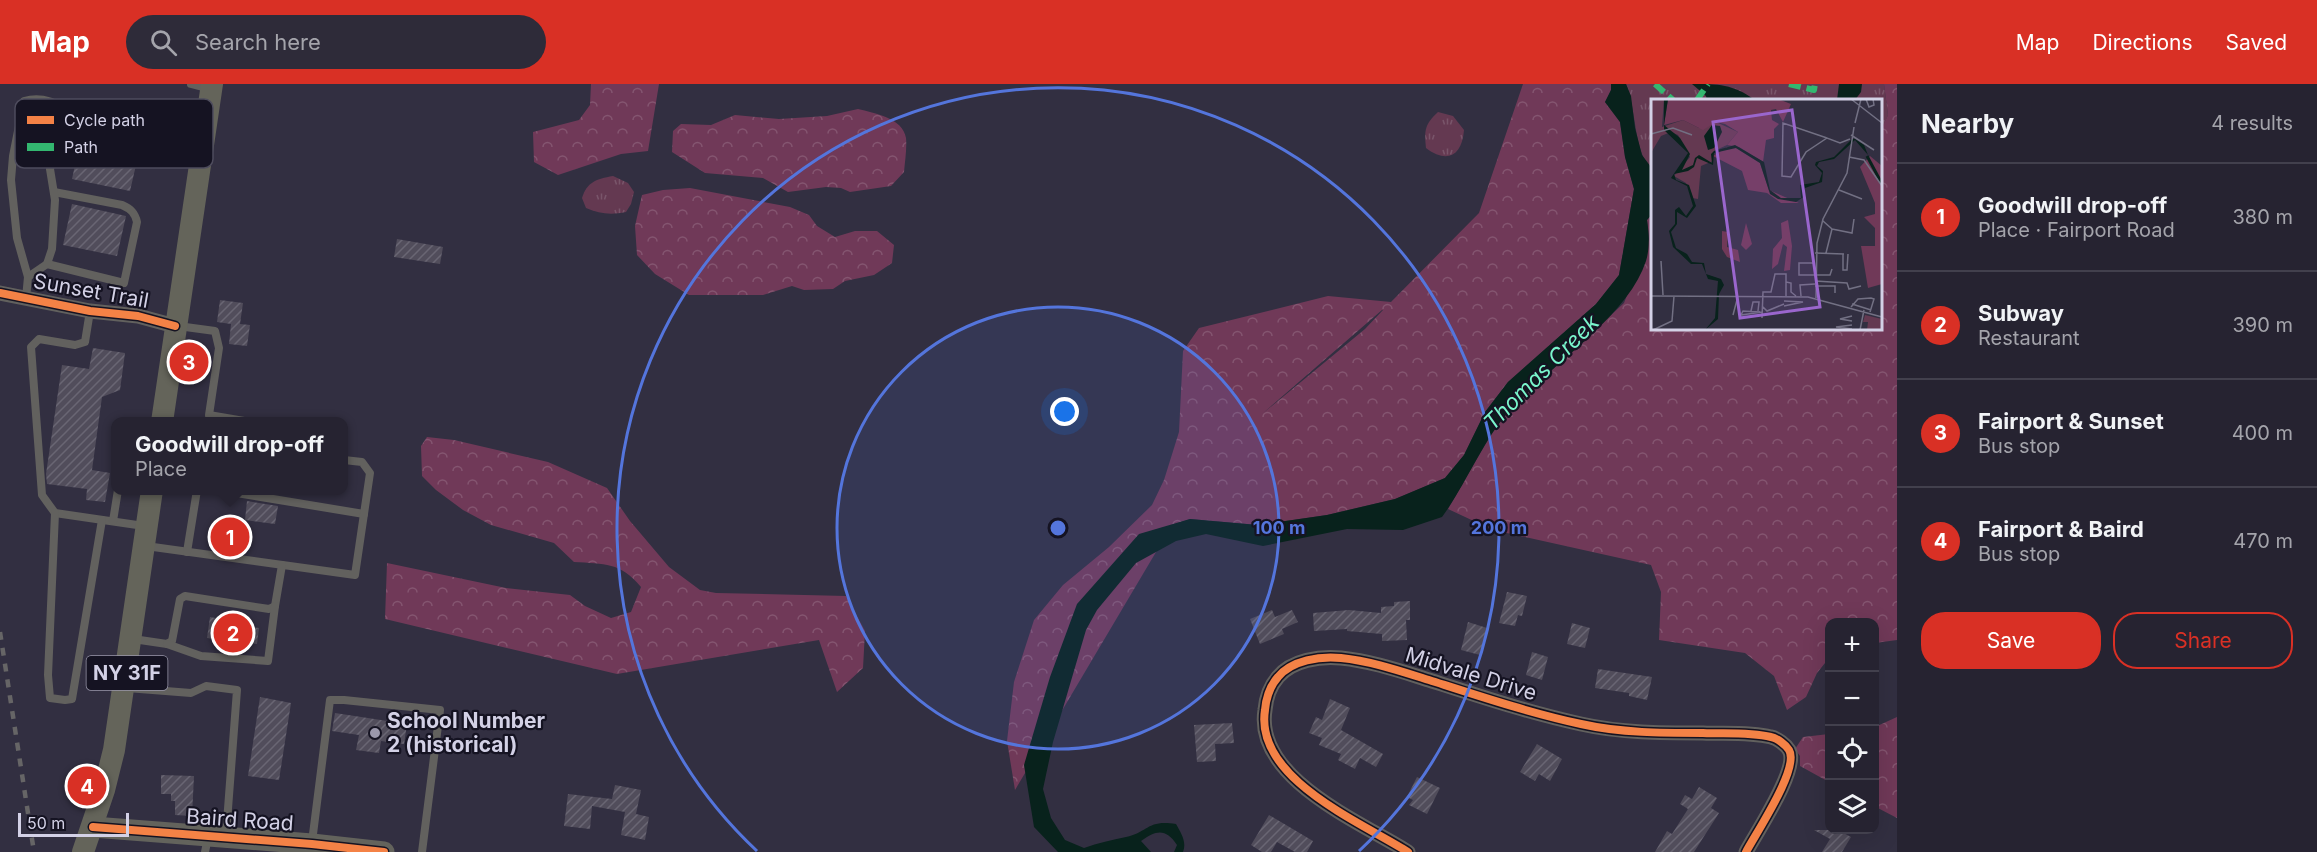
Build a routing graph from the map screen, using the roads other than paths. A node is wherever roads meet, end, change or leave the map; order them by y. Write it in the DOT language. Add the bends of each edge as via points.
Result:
graph roads {
  1 [pos="15,146"];
  2 [pos="50,168"];
  3 [pos="195,168"];
  4 [pos="54,192"];
  5 [pos="47,264"];
  6 [pos="28,277"];
  7 [pos="0,293"];
  8 [pos="26,298"];
  9 [pos="90,311"];
  10 [pos="175,326"];
  11 [pos="163,417"];
  12 [pos="209,417"];
  13 [pos="348,460"];
  14 [pos="117,495"];
  15 [pos="151,495"];
  16 [pos="196,495"];
  17 [pos="248,495"];
  18 [pos="55,513"];
  19 [pos="364,514"];
  20 [pos="102,520"];
  21 [pos="113,522"];
  22 [pos="146,536"];
  23 [pos="187,552"];
  24 [pos="282,565"];
  25 [pos="275,606"];
  26 [pos="131,639"];
  27 [pos="167,644"];
  28 [pos="125,688"];
  29 [pos="93,827"];
  30 [pos="213,842"];
  31 [pos="311,848"];
  32 [pos="82,852"];
  33 [pos="384,852"];
  34 [pos="422,852"];
  35 [pos="1408,852"];
  36 [pos="1746,852"];
  1 -- 6 [label="lane" via="11,180 16,237"];
  2 -- 4 [label="lane"];
  3 -- 10 [label="main road"];
  4 -- 5 [label="lane" via="52,249"];
  4 -- 5 [label="lane" via="122,205 129,208 137,222 124,283"];
  5 -- 6 [label="lane"];
  6 -- 8 [label="lane"];
  7 -- 8 [label="street, Sunset Trail"];
  8 -- 9 [label="street, Sunset Trail"];
  9 -- 10 [label="street, Sunset Trail" via="138,316"];
  9 -- 18 [label="lane" via="85,342 75,345 39,339 31,347 42,495"];
  10 -- 11 [label="main road"];
  10 -- 12 [label="lane" via="215,331 219,348"];
  13 -- 19 [label="lane" via="362,462 370,473"];
  14 -- 21 [label="lane"];
  15 -- 22 [label="main road, NY 31F"];
  16 -- 23 [label="lane"];
  17 -- 19 [label="lane"];
  18 -- 20 [label="lane"];
  18 -- 20 [label="lane" via="50,698 72,699"];
  19 -- 24 [label="lane" via="355,574"];
  20 -- 21 [label="lane"];
  21 -- 22 [label="lane"];
  22 -- 23 [label="lane"];
  22 -- 26 [label="main road, NY 31F"];
  23 -- 24 [label="lane"];
  24 -- 25 [label="lane"];
  25 -- 27 [label="lane" via="269,609 185,596 180,599 172,640"];
  25 -- 27 [label="lane" via="268,661 201,656"];
  26 -- 27 [label="lane"];
  26 -- 28 [label="main road, NY 31F"];
  28 -- 29 [label="main road, NY 31F" via="114,750"];
  28 -- 30 [label="lane" via="191,693 206,686 237,690"];
  29 -- 30 [label="street, Baird Road"];
  29 -- 32 [label="main road, NY 31F"];
  30 -- 31 [label="street, Baird Road"];
  31 -- 33 [label="street, Baird Road"];
  31 -- 34 [label="lane" via="330,700 344,700 440,710"];
  35 -- 36 [label="street, Midvale Drive" via="1325,803 1290,774 1272,750 1264,727 1266,701 1278,676 1288,668 1312,659 1341,658 1387,667 1581,724 1620,731 1773,737 1789,750 1788,775"];
}
